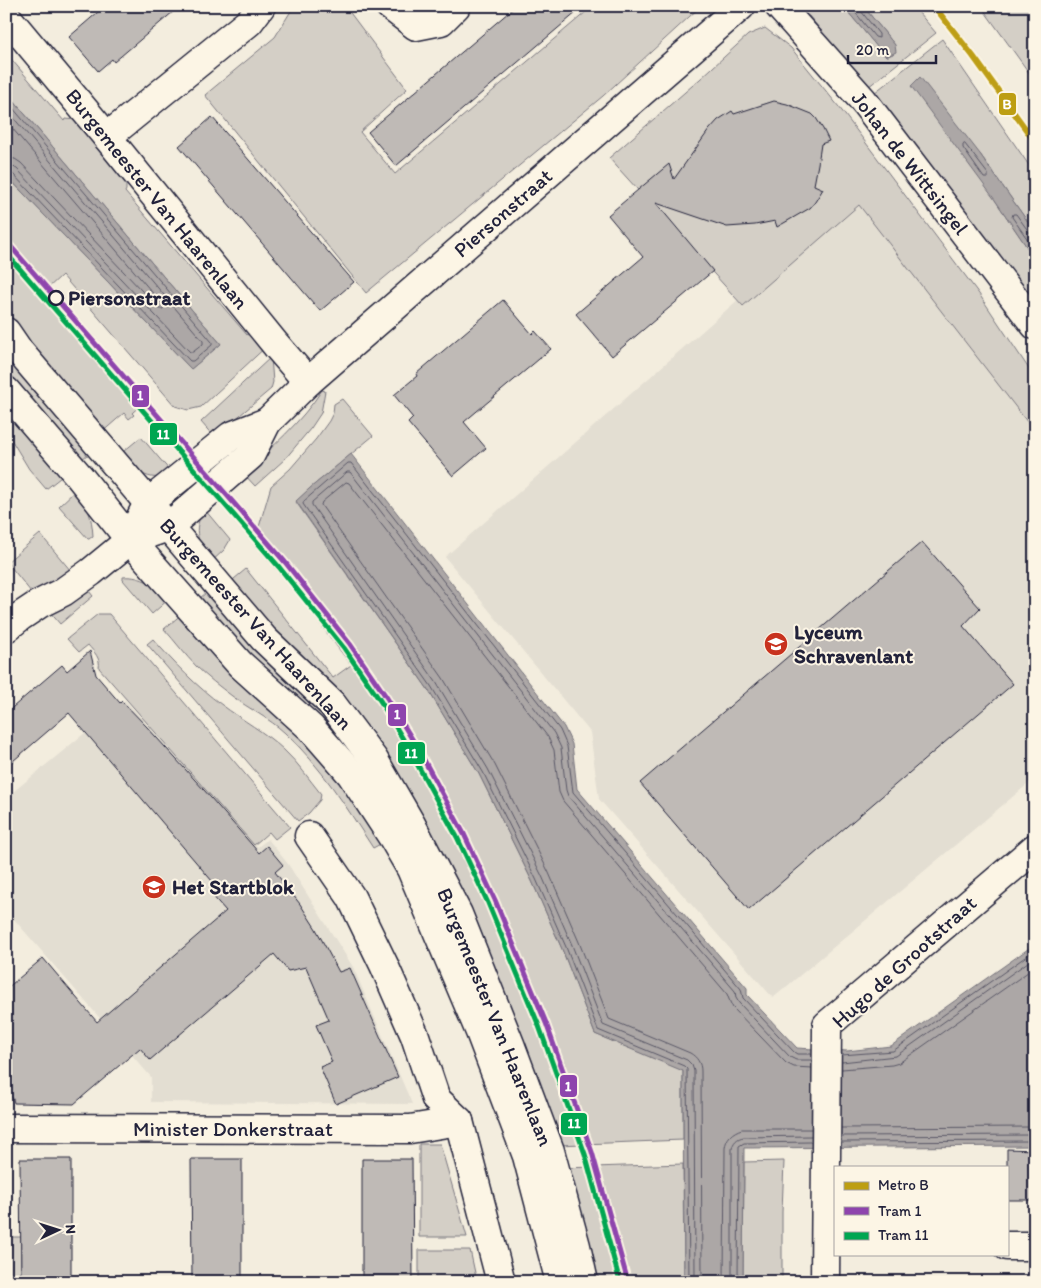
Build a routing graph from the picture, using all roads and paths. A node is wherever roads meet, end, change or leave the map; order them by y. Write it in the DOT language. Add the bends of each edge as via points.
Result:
graph roads {
  1 [pos="261,6"];
  2 [pos="390,6"];
  3 [pos="456,6"];
  4 [pos="741,6"];
  5 [pos="779,6"];
  6 [pos="6,16"];
  7 [pos="107,137"];
  8 [pos="1035,325"];
  9 [pos="6,332"];
  10 [pos="308,382"];
  11 [pos="6,391"];
  12 [pos="267,422"];
  13 [pos="148,503"];
  14 [pos="168,527"];
  15 [pos="130,540"];
  16 [pos="6,628"];
  17 [pos="309,836"];
  18 [pos="1035,848"];
  19 [pos="459,1121"];
  20 [pos="6,1128"];
  21 [pos="830,1246"];
  22 [pos="1008,1246"];
  23 [pos="1035,1246"];
  24 [pos="501,1282"];
  25 [pos="560,1282"];
  26 [pos="584,1282"];
  27 [pos="825,1282"];
  1 -- 7 [label="street" via="249,22"];
  2 -- 3 [label="street" via="416,26 441,21"];
  4 -- 10 [label="street, Piersonstraat"];
  5 -- 8 [label="street, Johan de Wittsingel" via="862,99"];
  6 -- 7 [label="street, Burgemeester Van Haarenlaan"];
  7 -- 10 [label="street, Burgemeester Van Haarenlaan"];
  9 -- 13 [label="street, Burgemeester Van Haarenlaan"];
  10 -- 12 [label="street, Piersonstraat"];
  11 -- 15 [label="street, Burgemeester Van Haarenlaan"];
  12 -- 13 [label="street, Piersonstraat" via="231,436"];
  12 -- 14 [label="street, Piersonstraat" via="250,456"];
  13 -- 14 [label="street, Burgemeester Van Haarenlaan"];
  13 -- 15 [label="street, Piersonstraat"];
  14 -- 15 [label="street, Piersonstraat"];
  14 -- 26 [label="street, Burgemeester Van Haarenlaan" via="264,639 332,704 374,760 411,824 458,914 510,1044 550,1151"];
  15 -- 16 [label="street, Piersonstraat" via="63,592"];
  15 -- 25 [label="street, Burgemeester Van Haarenlaan" via="240,664 311,728 351,774 411,869 480,1032 527,1156"];
  17 -- 19 [label="street" via="351,897 384,965 415,1036 436,1099"];
  18 -- 21 [label="street, Hugo de Grootstraat" via="827,1025 826,1154"];
  19 -- 20 [label="street, Minister Donkerstraat" via="410,1129"];
  19 -- 24 [label="street"];
  21 -- 27 [label="street, Hugo de Grootstraat"];
  22 -- 23 [label="street"];
}
